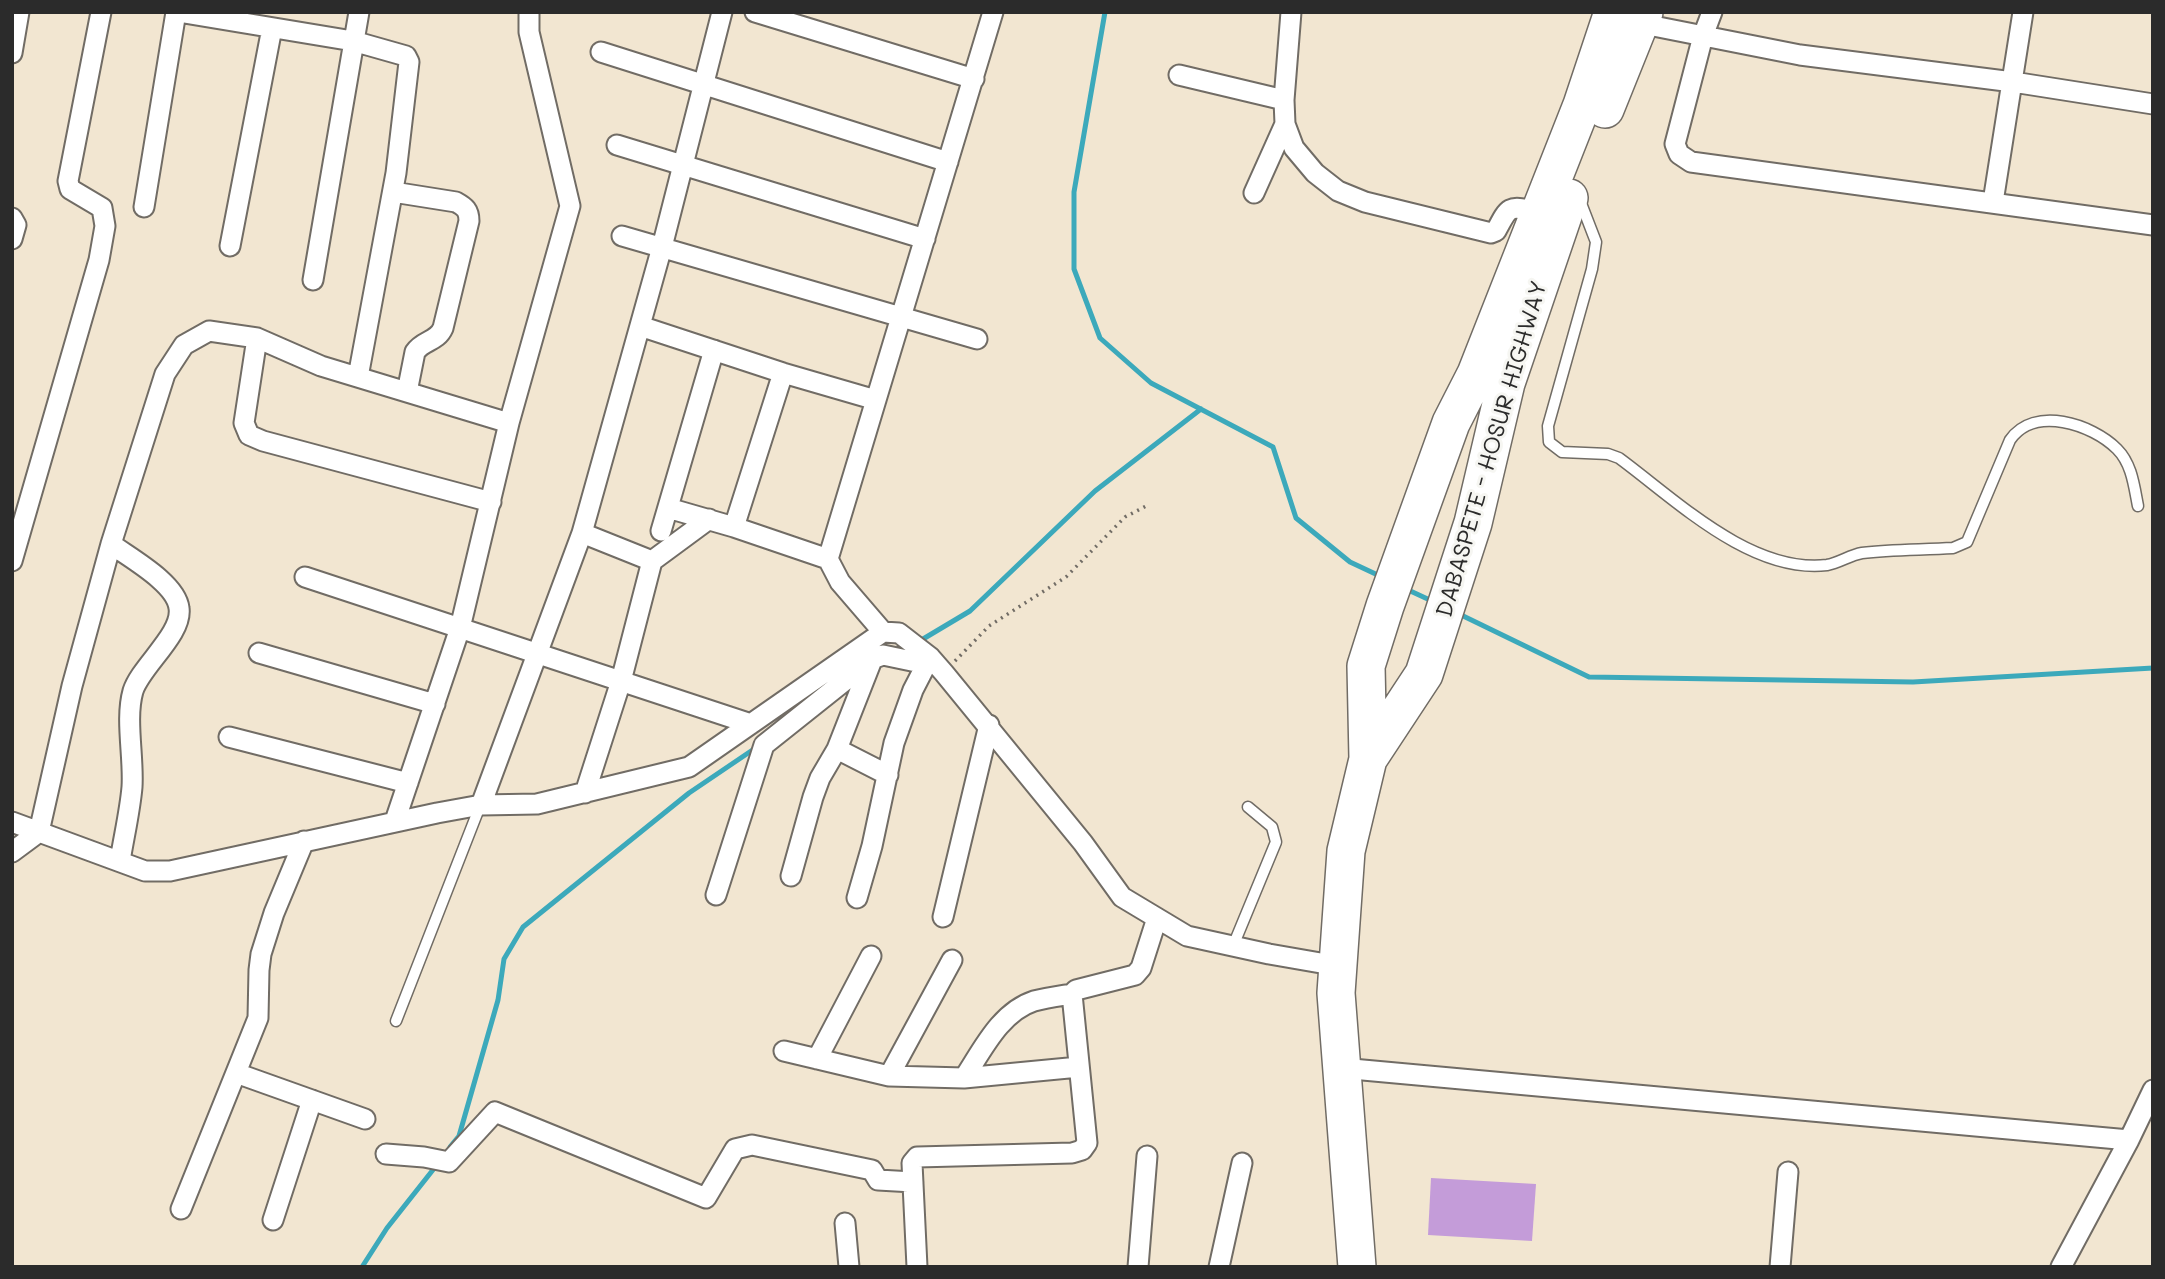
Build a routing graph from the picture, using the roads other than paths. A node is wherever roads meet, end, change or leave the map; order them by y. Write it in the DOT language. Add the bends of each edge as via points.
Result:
graph roads {
  1 [pos="19,12"];
  2 [pos="101,12"];
  3 [pos="177,12"];
  4 [pos="359,12"];
  5 [pos="529,12"];
  6 [pos="722,12"];
  7 [pos="755,12"];
  8 [pos="993,12"];
  9 [pos="1291,12"];
  10 [pos="1712,12"];
  11 [pos="2023,12"];
  12 [pos="1622,16"];
  13 [pos="266,22"];
  14 [pos="1703,36"];
  15 [pos="353,41"];
  16 [pos="601,52"];
  17 [pos="12,53"];
  18 [pos="1179,75"];
  19 [pos="974,79"];
  20 [pos="2013,82"];
  21 [pos="703,85"];
  22 [pos="1284,100"];
  23 [pos="2153,104"];
  24 [pos="1285,124"];
  25 [pos="617,145"];
  26 [pos="948,162"];
  27 [pos="683,166"];
  28 [pos="1573,184"];
  29 [pos="393,192"];
  30 [pos="1254,193"];
  31 [pos="1993,202"];
  32 [pos="144,207"];
  33 [pos="1539,212"];
  34 [pos="12,218"];
  35 [pos="2153,225"];
  36 [pos="622,236"];
  37 [pos="12,239"];
  38 [pos="925,239"];
  39 [pos="230,246"];
  40 [pos="662,247"];
  41 [pos="313,280"];
  42 [pos="901,316"];
  43 [pos="640,326"];
  44 [pos="257,338"];
  45 [pos="977,339"];
  46 [pos="714,350"];
  47 [pos="783,373"];
  48 [pos="358,377"];
  49 [pos="1491,379"];
  50 [pos="407,392"];
  51 [pos="876,400"];
  52 [pos="509,423"];
  53 [pos="491,502"];
  54 [pos="2138,506"];
  55 [pos="668,508"];
  56 [pos="19,514"];
  57 [pos="709,519"];
  58 [pos="734,527"];
  59 [pos="661,531"];
  60 [pos="582,533"];
  61 [pos="111,544"];
  62 [pos="828,559"];
  63 [pos="12,561"];
  64 [pos="652,561"];
  65 [pos="305,577"];
  66 [pos="460,628"];
  67 [pos="891,633"];
  68 [pos="259,653"];
  69 [pos="537,653"];
  70 [pos="872,659"];
  71 [pos="927,659"];
  72 [pos="621,681"];
  73 [pos="435,704"];
  74 [pos="751,724"];
  75 [pos="989,725"];
  76 [pos="229,737"];
  77 [pos="837,749"];
  78 [pos="1368,759"];
  79 [pos="888,775"];
  80 [pos="408,783"];
  81 [pos="585,793"];
  82 [pos="481,806"];
  83 [pos="1248,807"];
  84 [pos="396,821"];
  85 [pos="12,822"];
  86 [pos="39,832"];
  87 [pos="304,841"];
  88 [pos="12,852"];
  89 [pos="120,861"];
  90 [pos="792,876"];
  91 [pos="716,895"];
  92 [pos="858,898"];
  93 [pos="943,917"];
  94 [pos="1157,918"];
  95 [pos="1233,946"];
  96 [pos="871,956"];
  97 [pos="952,961"];
  98 [pos="1338,966"];
  99 [pos="1072,994"];
  100 [pos="396,1021"];
  101 [pos="784,1051"];
  102 [pos="817,1059"];
  103 [pos="1079,1067"];
  104 [pos="1341,1068"];
  105 [pos="236,1073"];
  106 [pos="889,1076"];
  107 [pos="964,1079"];
  108 [pos="2153,1090"];
  109 [pos="312,1100"];
  110 [pos="2147,1116"];
  111 [pos="365,1119"];
  112 [pos="2129,1140"];
  113 [pos="386,1154"];
  114 [pos="1147,1156"];
  115 [pos="1242,1163"];
  116 [pos="1788,1172"];
  117 [pos="913,1182"];
  118 [pos="181,1209"];
  119 [pos="273,1220"];
  120 [pos="845,1223"];
  121 [pos="849,1267"];
  122 [pos="917,1267"];
  123 [pos="1138,1267"];
  124 [pos="1219,1267"];
  125 [pos="1357,1267"];
  126 [pos="1780,1267"];
  127 [pos="2061,1267"];
  1 -- 17 [label="street"];
  2 -- 56 [label="street" via="68,181 70,189 102,208 105,226 99,260"];
  3 -- 13 [label="street"];
  3 -- 32 [label="street"];
  4 -- 15 [label="street"];
  5 -- 52 [label="street" via="528,32 570,206"];
  6 -- 21 [label="street"];
  7 -- 19 [label="street"];
  8 -- 19 [label="street"];
  9 -- 22 [label="street"];
  10 -- 14 [label="street"];
  11 -- 20 [label="street"];
  12 -- 14 [label="street"];
  12 -- 28 [label="highway, DABASPETE - HOSUR HIGHWAY"];
  12 -- 33 [label="highway"];
  13 -- 15 [label="street"];
  13 -- 39 [label="street"];
  14 -- 20 [label="street" via="1800,55"];
  14 -- 31 [label="street" via="1675,144 1679,154 1691,162"];
  15 -- 29 [label="street" via="406,56 409,62"];
  15 -- 41 [label="street"];
  16 -- 21 [label="street"];
  18 -- 22 [label="street"];
  19 -- 26 [label="street"];
  20 -- 23 [label="street"];
  20 -- 31 [label="street"];
  21 -- 26 [label="street"];
  21 -- 27 [label="street"];
  22 -- 24 [label="street"];
  24 -- 30 [label="street"];
  24 -- 33 [label="street" via="1294,148 1315,173 1338,191 1365,202 1491,233 1511,208"];
  25 -- 27 [label="street"];
  26 -- 38 [label="street"];
  27 -- 38 [label="street"];
  27 -- 40 [label="street"];
  28 -- 49 [label="highway, DABASPETE - HOSUR HIGHWAY"];
  28 -- 54 [label="lane" via="1596,242 1548,426 1549,442 1562,452 1619,458 1728,540 1790,564 1828,565 1860,554 1953,548 1967,542 2010,440 2028,423 2076,425 2119,450 2131,472"];
  29 -- 48 [label="street"];
  29 -- 50 [label="street" via="456,202 470,213 443,328 436,339 415,352"];
  31 -- 35 [label="street"];
  33 -- 49 [label="highway"];
  34 -- 37 [label="street" via="16,225"];
  36 -- 40 [label="street"];
  38 -- 42 [label="street"];
  40 -- 42 [label="street"];
  40 -- 43 [label="street"];
  42 -- 45 [label="street"];
  42 -- 51 [label="street"];
  43 -- 46 [label="street"];
  43 -- 60 [label="street"];
  44 -- 48 [label="street"];
  44 -- 53 [label="street" via="244,423 249,435"];
  44 -- 61 [label="street" via="209,331 184,345 165,374"];
  46 -- 47 [label="street"];
  46 -- 55 [label="street"];
  47 -- 51 [label="street"];
  47 -- 58 [label="street"];
  48 -- 50 [label="street"];
  49 -- 78 [label="highway, DABASPETE - HOSUR HIGHWAY" via="1473,523 1441,622 1423,674"];
  49 -- 78 [label="highway, DABASPETE - HOSUR HIGHWAY" via="1451,423 1385,606 1366,666"];
  50 -- 52 [label="street"];
  51 -- 62 [label="street"];
  52 -- 53 [label="street"];
  53 -- 66 [label="street"];
  55 -- 57 [label="street"];
  55 -- 59 [label="street"];
  56 -- 63 [label="street"];
  57 -- 58 [label="street"];
  57 -- 64 [label="street"];
  58 -- 62 [label="street"];
  60 -- 64 [label="street"];
  60 -- 69 [label="street"];
  61 -- 86 [label="street"];
  61 -- 89 [label="street" via="162,581 179,607 178,622 134,688 132,787"];
  62 -- 67 [label="street" via="840,582"];
  64 -- 72 [label="street"];
  65 -- 66 [label="street"];
  66 -- 69 [label="street"];
  66 -- 73 [label="street"];
  67 -- 71 [label="street"];
  67 -- 74 [label="street"];
  68 -- 73 [label="street"];
  69 -- 72 [label="street"];
  69 -- 82 [label="street"];
  70 -- 71 [label="street" via="883,655"];
  70 -- 77 [label="street"];
  70 -- 91 [label="street" via="764,745"];
  71 -- 75 [label="street"];
  71 -- 79 [label="street" via="894,743"];
  72 -- 74 [label="street"];
  72 -- 81 [label="street"];
  73 -- 80 [label="street"];
  74 -- 81 [label="street" via="689,766"];
  75 -- 93 [label="street"];
  75 -- 94 [label="street" via="1122,897"];
  76 -- 80 [label="street"];
  77 -- 79 [label="street"];
  77 -- 90 [label="street" via="813,797"];
  78 -- 98 [label="highway, DABASPETE - HOSUR HIGHWAY" via="1346,851"];
  79 -- 92 [label="street"];
  80 -- 84 [label="street"];
  81 -- 82 [label="street" via="537,804"];
  82 -- 84 [label="street"];
  82 -- 100 [label="lane"];
  83 -- 95 [label="lane" via="1272,827 1276,842"];
  84 -- 87 [label="street"];
  85 -- 86 [label="street"];
  86 -- 88 [label="street"];
  86 -- 89 [label="street"];
  87 -- 89 [label="street" via="170,872 145,872"];
  87 -- 105 [label="street" via="261,954 258,1018"];
  94 -- 95 [label="street" via="1186,936"];
  94 -- 99 [label="street" via="1135,975"];
  95 -- 98 [label="street"];
  96 -- 102 [label="street"];
  97 -- 106 [label="street"];
  98 -- 104 [label="highway, DABASPETE - HOSUR HIGHWAY"];
  99 -- 103 [label="street"];
  99 -- 107 [label="street" via="1032,1002 1010,1014"];
  101 -- 102 [label="street"];
  102 -- 106 [label="street"];
  103 -- 107 [label="street"];
  103 -- 117 [label="street" via="1087,1143 1082,1150 916,1157"];
  104 -- 112 [label="street"];
  104 -- 125 [label="highway, DABASPETE - HOSUR HIGHWAY"];
  105 -- 109 [label="street"];
  105 -- 118 [label="street"];
  106 -- 107 [label="street"];
  108 -- 110 [label="street"];
  109 -- 111 [label="street"];
  109 -- 119 [label="street"];
  110 -- 112 [label="street"];
  112 -- 127 [label="street"];
  113 -- 117 [label="street" via="449,1162 495,1112 706,1198 735,1149 752,1145 872,1170 878,1180"];
  114 -- 123 [label="street"];
  115 -- 124 [label="street"];
  116 -- 126 [label="street"];
  117 -- 122 [label="street"];
  120 -- 121 [label="street"];
}
